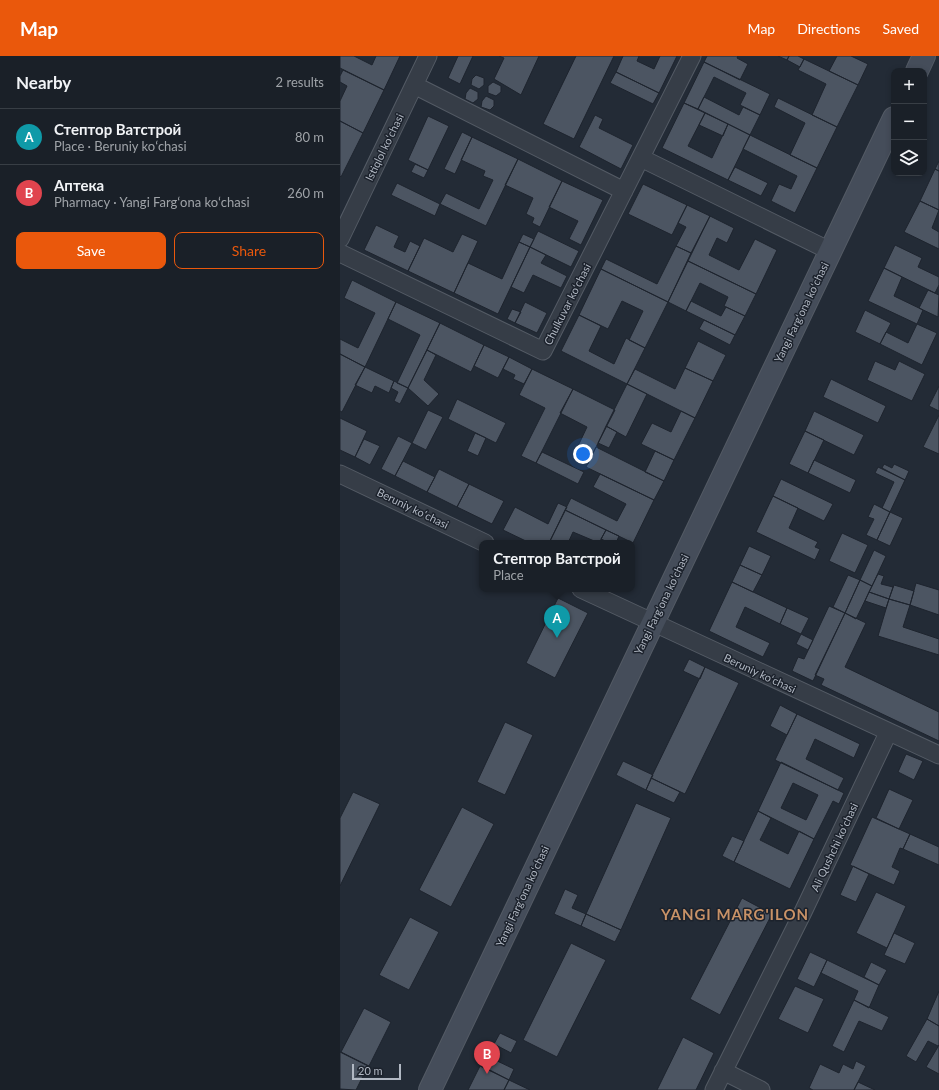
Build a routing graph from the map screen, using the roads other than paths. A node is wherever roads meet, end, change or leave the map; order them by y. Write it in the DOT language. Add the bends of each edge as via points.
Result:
graph roads {
  1 [pos="428,56"];
  2 [pos="692,56"];
  3 [pos="924,56"];
  4 [pos="918,68"];
  5 [pos="414,85"];
  6 [pos="891,124"];
  7 [pos="641,158"];
  8 [pos="624,191"];
  9 [pos="340,239"];
  10 [pos="830,251"];
  11 [pos="340,253"];
  12 [pos="340,474"];
  13 [pos="479,540"];
  14 [pos="587,592"];
  15 [pos="652,623"];
  16 [pos="888,732"];
  17 [pos="939,756"];
  18 [pos="723,1071"];
  19 [pos="430,1090"];
  20 [pos="714,1090"];
  21 [pos="761,1090"];
  1 -- 5 [label="street, Istiqlol koʻchasi"];
  2 -- 7 [label="street, Chulkuvar koʻchasi"];
  3 -- 4 [label="main road"];
  5 -- 8 [label="street"];
  5 -- 9 [label="street, Istiqlol koʻchasi"];
  6 -- 10 [label="main road, Yangi Fargʻona koʻchasi"];
  7 -- 8 [label="street, Chulkuvar koʻchasi"];
  7 -- 10 [label="street"];
  8 -- 11 [label="street, Chulkuvar koʻchasi" via="543,351"];
  10 -- 15 [label="main road, Yangi Fargʻona koʻchasi"];
  12 -- 13 [label="street, Beruniy koʻchasi"];
  14 -- 15 [label="street, Beruniy koʻchasi"];
  15 -- 16 [label="street, Beruniy koʻchasi"];
  15 -- 19 [label="main road, Yangi Fargʻona koʻchasi"];
  16 -- 17 [label="street, Beruniy koʻchasi"];
  16 -- 18 [label="street, Ali Qushchi koʻchasi" via="803,912"];
  18 -- 20 [label="street, Ali Qushchi koʻchasi"];
  18 -- 21 [label="street"];
}
